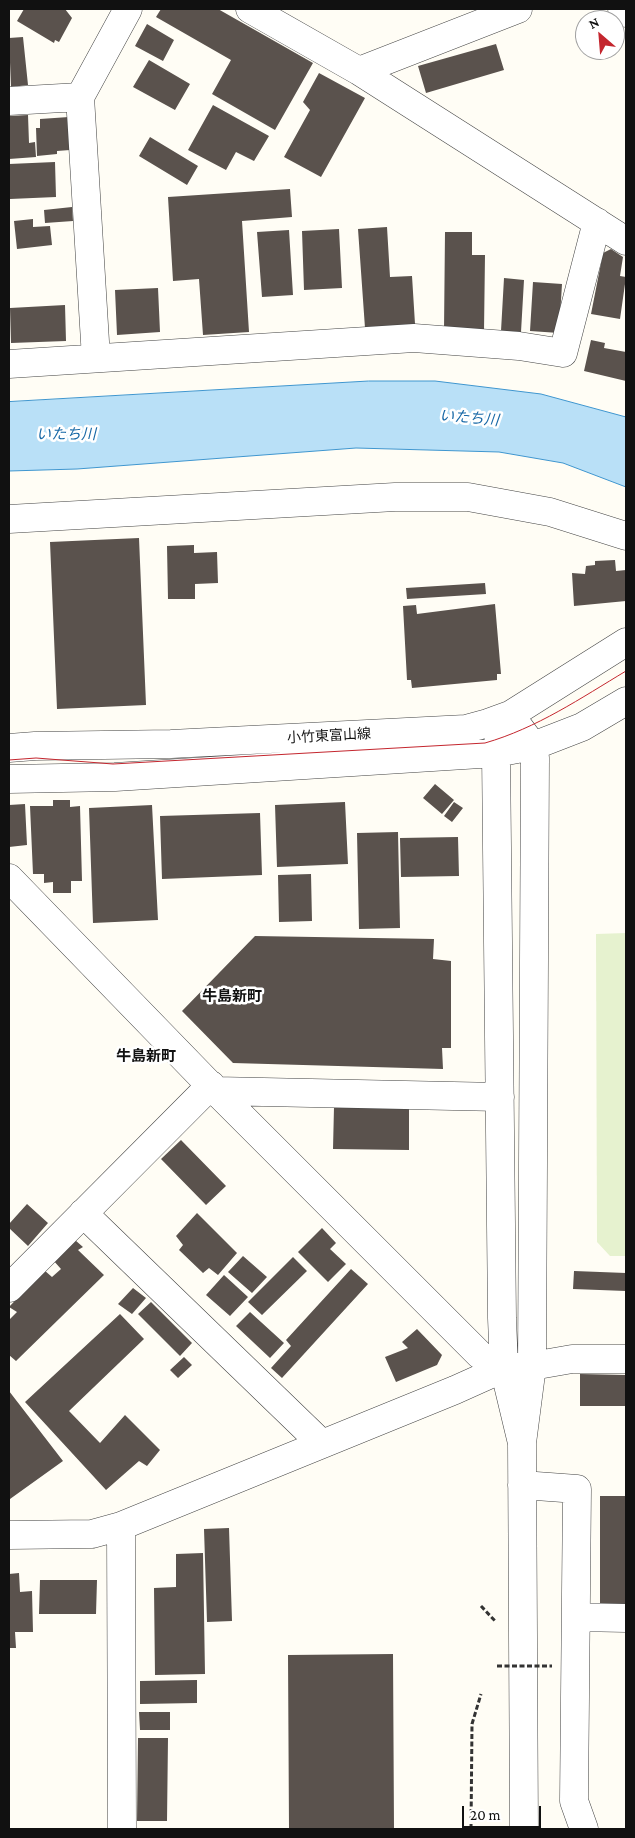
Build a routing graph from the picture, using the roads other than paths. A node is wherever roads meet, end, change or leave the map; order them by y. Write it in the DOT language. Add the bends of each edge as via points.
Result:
graph roads {
  1 [pos="128,9"];
  2 [pos="250,9"];
  3 [pos="518,9"];
  4 [pos="622,9"];
  5 [pos="626,13"];
  6 [pos="360,71"];
  7 [pos="80,97"];
  8 [pos="9,101"];
  9 [pos="597,222"];
  10 [pos="626,241"];
  11 [pos="96,358"];
  12 [pos="9,364"];
  13 [pos="9,519"];
  14 [pos="626,536"];
  15 [pos="626,642"];
  16 [pos="626,700"];
  17 [pos="510,715"];
  18 [pos="533,746"];
  19 [pos="9,748"];
  20 [pos="496,753"];
  21 [pos="9,779"];
  22 [pos="13,890"];
  23 [pos="214,1088"];
  24 [pos="500,1097"];
  25 [pos="83,1213"];
  26 [pos="9,1288"];
  27 [pos="626,1359"];
  28 [pos="532,1366"];
  29 [pos="504,1368"];
  30 [pos="522,1443"];
  31 [pos="322,1444"];
  32 [pos="522,1485"];
  33 [pos="121,1526"];
  34 [pos="9,1536"];
  35 [pos="576,1617"];
  36 [pos="626,1618"];
  37 [pos="122,1829"];
  38 [pos="524,1829"];
  39 [pos="584,1829"];
  1 -- 7 [label="street"];
  2 -- 6 [label="street"];
  3 -- 6 [label="street"];
  4 -- 5 [label="street"];
  6 -- 9 [label="street"];
  7 -- 8 [label="street"];
  7 -- 11 [label="street"];
  9 -- 10 [label="street"];
  9 -- 11 [label="street" via="563,353 519,346 414,338"];
  11 -- 12 [label="street"];
  13 -- 14 [label="street" via="395,497 468,497 550,512"];
  15 -- 17 [label="street, 小竹東富山線"];
  16 -- 18 [label="street, 小竹東富山線" via="582,727"];
  17 -- 18 [label="street"];
  17 -- 19 [label="street, 小竹東富山線" via="466,729 171,744"];
  17 -- 20 [label="street"];
  18 -- 20 [label="street, 小竹東富山線"];
  18 -- 28 [label="street"];
  20 -- 21 [label="street, 小竹東富山線" via="115,777"];
  20 -- 24 [label="street"];
  22 -- 23 [label="street"];
  23 -- 24 [label="street"];
  23 -- 25 [label="street"];
  23 -- 29 [label="street" via="480,1355"];
  24 -- 29 [label="street"];
  25 -- 26 [label="street"];
  25 -- 31 [label="street"];
  27 -- 28 [label="street" via="572,1359"];
  28 -- 29 [label="street"];
  28 -- 30 [label="street"];
  29 -- 30 [label="street"];
  29 -- 31 [label="street"];
  30 -- 32 [label="street"];
  31 -- 33 [label="street"];
  32 -- 35 [label="street" via="577,1489"];
  32 -- 38 [label="street"];
  33 -- 34 [label="street" via="92,1534"];
  33 -- 37 [label="street"];
  35 -- 36 [label="street"];
  35 -- 39 [label="street" via="574,1800"];
}
